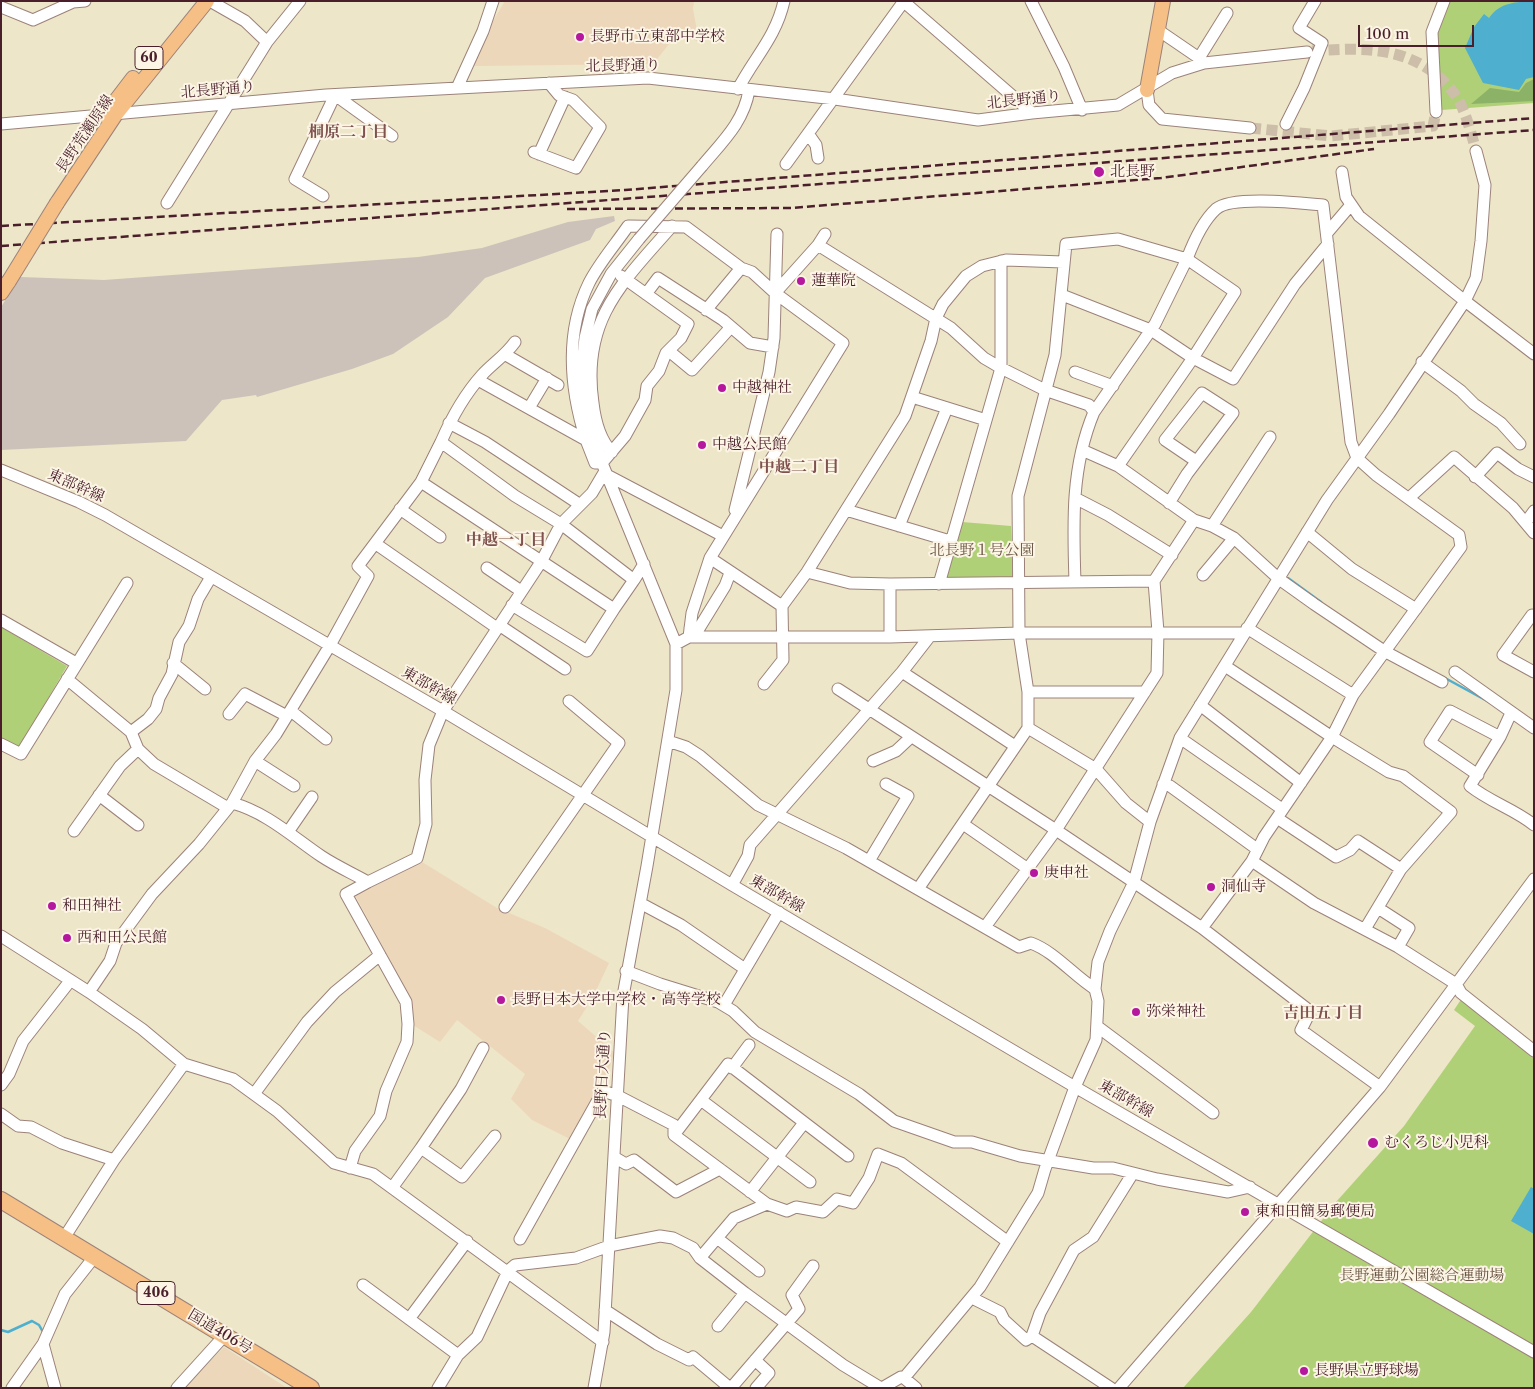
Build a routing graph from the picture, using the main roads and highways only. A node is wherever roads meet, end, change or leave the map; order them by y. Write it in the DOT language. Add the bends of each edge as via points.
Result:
graph roads {
  1 [pos="196,1"];
  2 [pos="208,1"];
  3 [pos="1163,1"];
  4 [pos="1147,90"];
  5 [pos="110,115"];
  6 [pos="4,279"];
  7 [pos="1,293"];
  8 [pos="1,1200"];
  9 [pos="310,1388"];
  1 -- 5 [label="main road, 長野荒瀬原線 / 60"];
  2 -- 5 [label="main road, 長野荒瀬原線 / 60"];
  3 -- 4 [label="main road"];
  5 -- 6 [label="main road, 長野荒瀬原線 / 60"];
  6 -- 7 [label="main road, 長野荒瀬原線 / 60"];
  8 -- 9 [label="highway, 国道406号 / 406"];
}
